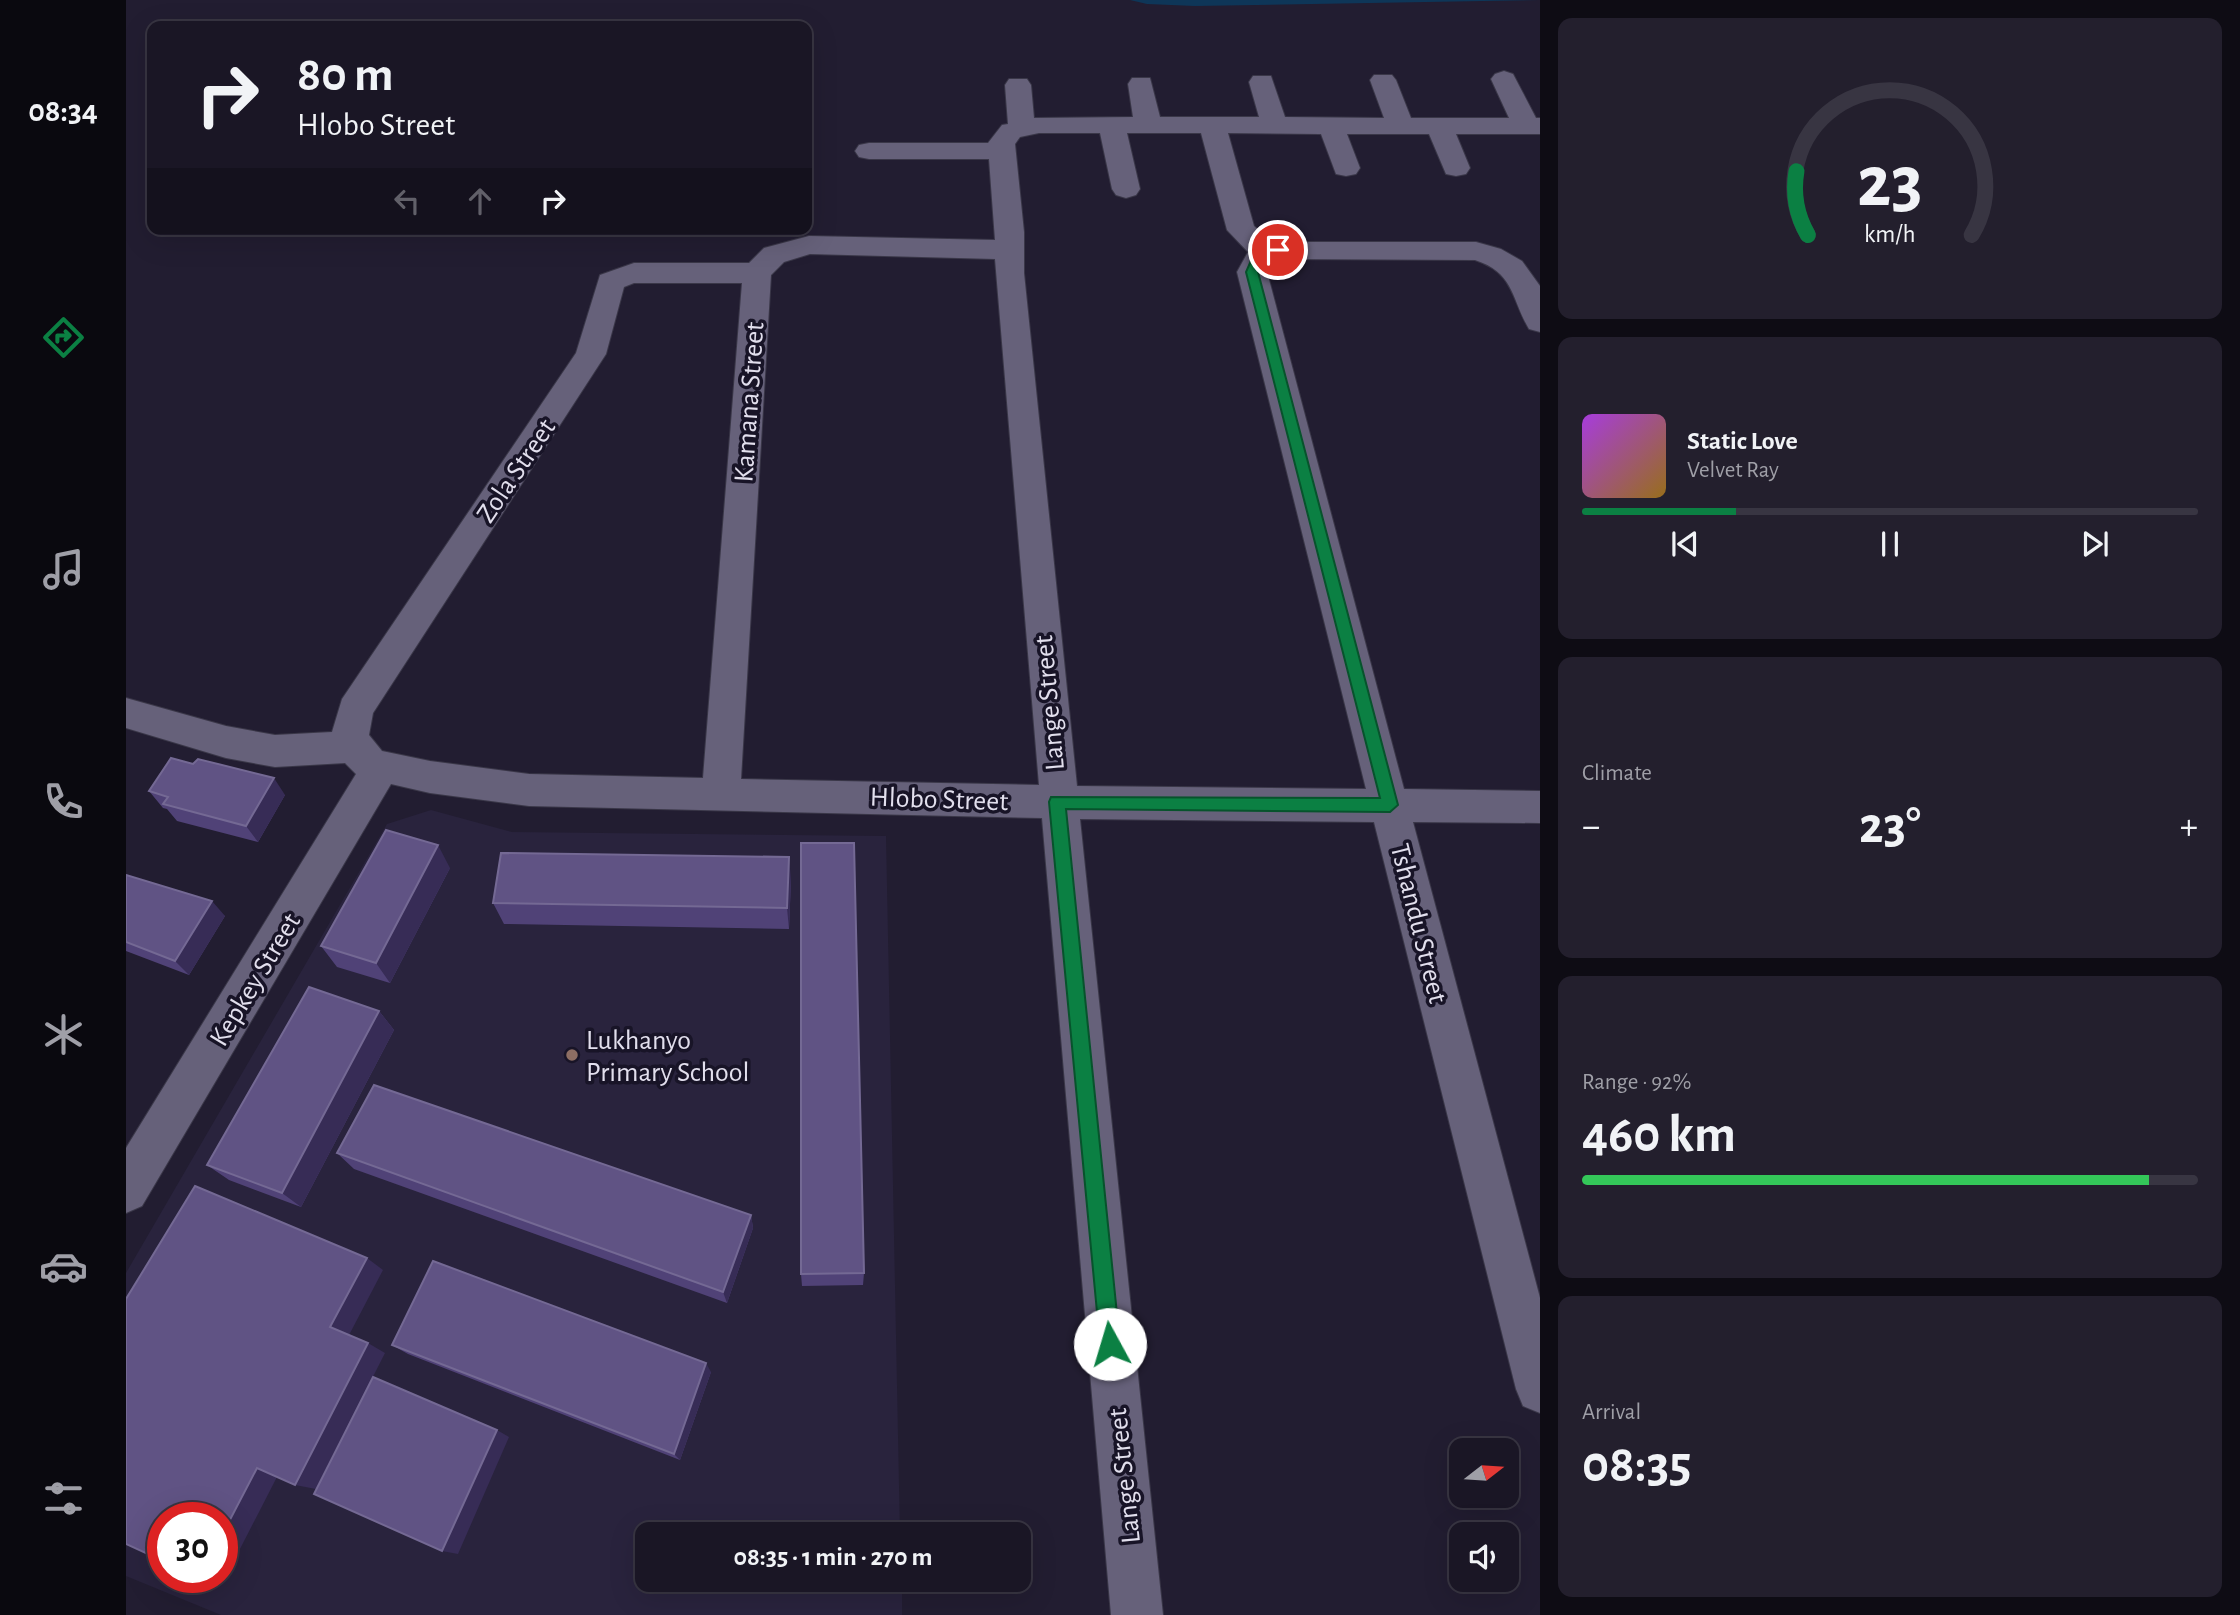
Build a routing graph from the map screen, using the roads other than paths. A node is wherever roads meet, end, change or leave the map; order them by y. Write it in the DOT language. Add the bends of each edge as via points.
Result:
graph roads {
  1 [pos="1504,79"];
  2 [pos="1383,80"];
  3 [pos="1262,82"];
  4 [pos="1141,84"];
  5 [pos="1018,85"];
  6 [pos="1112,125"];
  7 [pos="1148,125"];
  8 [pos="1212,125"];
  9 [pos="1274,125"];
  10 [pos="1331,125"];
  11 [pos="1400,125"];
  12 [pos="1439,125"];
  13 [pos="1536,126"];
  14 [pos="1022,127"];
  15 [pos="869,151"];
  16 [pos="1003,151"];
  17 [pos="1346,168"];
  18 [pos="1456,168"];
  19 [pos="1126,189"];
  20 [pos="1009,250"];
  21 [pos="1266,253"];
  22 [pos="757,273"];
  23 [pos="1540,323"];
  24 [pos="126,713"];
  25 [pos="367,757"];
  26 [pos="721,792"];
  27 [pos="1057,802"];
  28 [pos="1390,805"];
  29 [pos="1540,807"];
  30 [pos="126,1191"];
  31 [pos="1540,1390"];
  32 [pos="1137,1615"];
  1 -- 13 [label="street"];
  2 -- 11 [label="street"];
  3 -- 9 [label="street"];
  4 -- 7 [label="street"];
  5 -- 14 [label="street"];
  6 -- 7 [label="street"];
  6 -- 14 [label="street"];
  6 -- 19 [label="street"];
  7 -- 8 [label="street"];
  8 -- 9 [label="street"];
  8 -- 21 [label="street" via="1241,230"];
  9 -- 10 [label="street"];
  10 -- 11 [label="street"];
  10 -- 17 [label="street"];
  11 -- 12 [label="street"];
  12 -- 13 [label="street"];
  12 -- 18 [label="street"];
  14 -- 16 [label="street" via="1004,137"];
  15 -- 16 [label="street"];
  16 -- 20 [label="street, Lange Street"];
  20 -- 22 [label="street" via="809,245 774,255"];
  20 -- 27 [label="street, Lange Street"];
  21 -- 23 [label="street" via="1464,250 1498,258 1518,272"];
  21 -- 28 [label="street, Tshandu Street" via="1253,265 1253,279"];
  22 -- 25 [label="street, Zola Street" via="634,273 610,282 591,354 355,710 350,735"];
  22 -- 26 [label="street, Kamana Street"];
  24 -- 25 [label="street, Hlobo Street" via="275,751"];
  25 -- 26 [label="street, Hlobo Street" via="478,785 529,790"];
  25 -- 30 [label="street, Kepkey Street"];
  26 -- 27 [label="street, Hlobo Street"];
  27 -- 28 [label="street, Hlobo Street"];
  27 -- 32 [label="street, Lange Street"];
  28 -- 29 [label="street, Hlobo Street"];
  28 -- 31 [label="street, Tshandu Street"];
}
